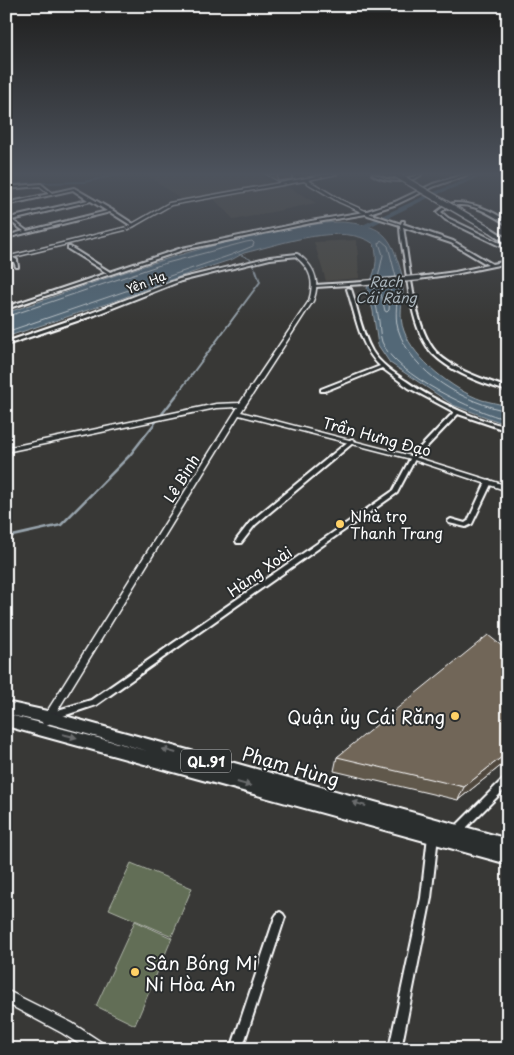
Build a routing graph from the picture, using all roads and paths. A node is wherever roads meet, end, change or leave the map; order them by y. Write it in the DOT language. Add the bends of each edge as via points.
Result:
graph roads {
  1 [pos="14,223"];
  2 [pos="62,223"];
  3 [pos="130,223"];
  4 [pos="136,223"];
  5 [pos="305,223"];
  6 [pos="455,223"];
  7 [pos="483,223"];
  8 [pos="484,223"];
  9 [pos="400,224"];
  10 [pos="133,225"];
  11 [pos="492,228"];
  12 [pos="27,232"];
  13 [pos="508,236"];
  14 [pos="6,237"];
  15 [pos="508,242"];
  16 [pos="69,248"];
  17 [pos="508,249"];
  18 [pos="297,255"];
  19 [pos="8,258"];
  20 [pos="508,262"];
  21 [pos="17,266"];
  22 [pos="492,266"];
  23 [pos="108,272"];
  24 [pos="315,286"];
  25 [pos="349,289"];
  26 [pos="6,308"];
  27 [pos="6,344"];
  28 [pos="383,366"];
  29 [pos="323,390"];
  30 [pos="508,390"];
  31 [pos="242,405"];
  32 [pos="457,412"];
  33 [pos="237,413"];
  34 [pos="508,429"];
  35 [pos="352,441"];
  36 [pos="6,450"];
  37 [pos="413,458"];
  38 [pos="489,482"];
  39 [pos="508,489"];
  40 [pos="452,521"];
  41 [pos="239,540"];
  42 [pos="6,708"];
  43 [pos="6,720"];
  44 [pos="44,723"];
  45 [pos="508,780"];
  46 [pos="405,823"];
  47 [pos="456,832"];
  48 [pos="433,836"];
  49 [pos="508,846"];
  50 [pos="508,856"];
  51 [pos="280,917"];
  52 [pos="6,996"];
  53 [pos="99,1049"];
  54 [pos="236,1049"];
  55 [pos="395,1049"];
  1 -- 12 [label="street"];
  2 -- 12 [label="street"];
  3 -- 10 [label="street"];
  4 -- 10 [label="street"];
  5 -- 23 [label="street" via="198,245"];
  6 -- 17 [label="street"];
  7 -- 11 [label="highway, bridge"];
  8 -- 11 [label="highway, bridge"];
  9 -- 22 [label="street" via="452,242"];
  9 -- 30 [label="street" via="422,333 447,363"];
  10 -- 19 [label="street"];
  11 -- 13 [label="highway"];
  11 -- 15 [label="highway"];
  12 -- 14 [label="street"];
  16 -- 23 [label="street"];
  18 -- 24 [label="street" via="312,270"];
  18 -- 27 [label="street, Yên Hạ" via="180,280"];
  19 -- 21 [label="street" via="16,261"];
  20 -- 22 [label="street"];
  22 -- 24 [label="street, bridge" via="419,278"];
  23 -- 26 [label="street"];
  24 -- 31 [label="street, Lê Bình" via="311,301"];
  25 -- 28 [label="street" via="364,339"];
  28 -- 29 [label="street"];
  28 -- 32 [label="street" via="404,382"];
  31 -- 33 [label="street, Lê Bình"];
  31 -- 36 [label="street" via="216,406"];
  32 -- 34 [label="street"];
  32 -- 37 [label="street, Hàng Xoài"];
  33 -- 35 [label="street, Trần Hưng Đạo"];
  33 -- 44 [label="street, Lê Bình"];
  35 -- 37 [label="street, Trần Hưng Đạo"];
  35 -- 41 [label="street" via="253,523"];
  37 -- 38 [label="street, Trần Hưng Đạo"];
  37 -- 44 [label="street, Hàng Xoài" via="394,492 386,498 93,703"];
  38 -- 39 [label="street, Trần Hưng Đạo"];
  38 -- 40 [label="street" via="470,522 466,525"];
  42 -- 44 [label="highway, Phạm Hùng / QL.91"];
  43 -- 44 [label="highway, Phạm Hùng / QL.91"];
  44 -- 46 [label="highway, Phạm Hùng / QL.91"];
  45 -- 47 [label="street"];
  46 -- 47 [label="highway, Phạm Hùng / QL.91"];
  46 -- 48 [label="highway, Phạm Hùng / QL.91"];
  47 -- 49 [label="highway, Phạm Hùng / QL.91"];
  48 -- 50 [label="highway, Phạm Hùng / QL.91"];
  48 -- 55 [label="street" via="426,898"];
  51 -- 54 [label="street"];
  52 -- 53 [label="street"];
}
